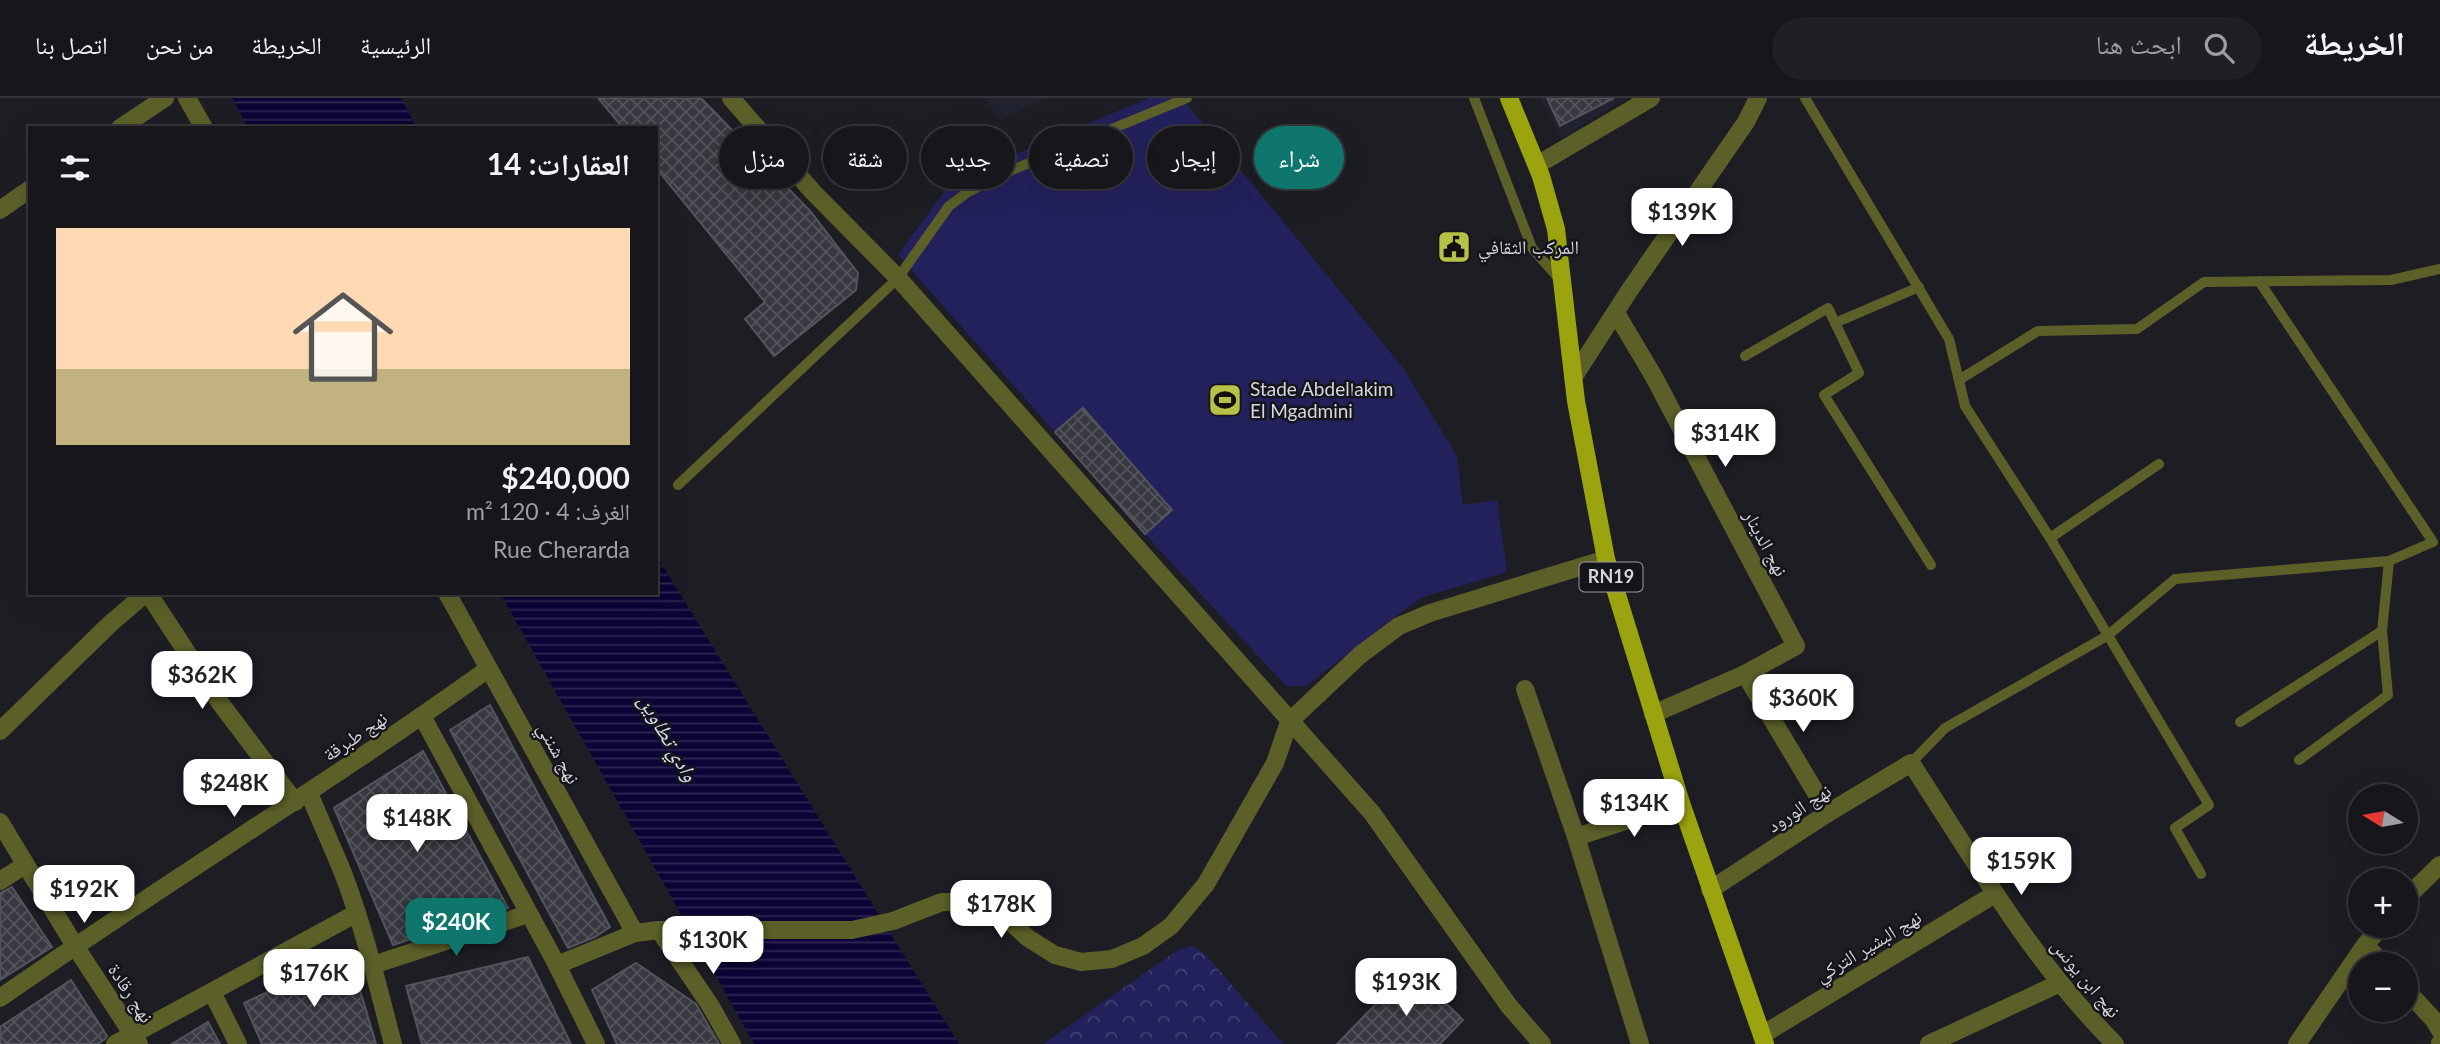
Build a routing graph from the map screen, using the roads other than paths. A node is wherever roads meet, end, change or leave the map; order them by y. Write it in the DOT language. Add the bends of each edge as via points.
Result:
graph roads {
  1 [pos="165,98"];
  2 [pos="187,98"];
  3 [pos="731,98"];
  4 [pos="1187,98"];
  5 [pos="1474,98"];
  6 [pos="1509,98"];
  7 [pos="1651,98"];
  8 [pos="1759,98"];
  9 [pos="1805,98"];
  10 [pos="123,126"];
  11 [pos="203,126"];
  12 [pos="1537,165"];
  13 [pos="28,190"];
  14 [pos="0,210"];
  15 [pos="2440,270"];
  16 [pos="898,278"];
  17 [pos="2259,281"];
  18 [pos="1563,283"];
  19 [pos="1919,287"];
  20 [pos="1616,313"];
  21 [pos="1835,323"];
  22 [pos="1745,356"];
  23 [pos="1573,378"];
  24 [pos="1959,380"];
  25 [pos="2159,464"];
  26 [pos="678,485"];
  27 [pos="2050,538"];
  28 [pos="1606,559"];
  29 [pos="2389,561"];
  30 [pos="1931,565"];
  31 [pos="145,595"];
  32 [pos="148,595"];
  33 [pos="448,595"];
  34 [pos="2382,631"];
  35 [pos="2108,636"];
  36 [pos="488,669"];
  37 [pos="1745,674"];
  38 [pos="1525,689"];
  39 [pos="1653,714"];
  40 [pos="422,716"];
  41 [pos="1289,722"];
  42 [pos="2240,722"];
  43 [pos="0,731"];
  44 [pos="2299,760"];
  45 [pos="1911,763"];
  46 [pos="302,798"];
  47 [pos="1681,803"];
  48 [pos="1828,813"];
  49 [pos="0,822"];
  50 [pos="1576,837"];
  51 [pos="25,865"];
  52 [pos="2440,865"];
  53 [pos="2201,874"];
  54 [pos="0,881"];
  55 [pos="2418,886"];
  56 [pos="1710,890"];
  57 [pos="1995,894"];
  58 [pos="356,914"];
  59 [pos="528,914"];
  60 [pos="659,930"];
  61 [pos="635,933"];
  62 [pos="2371,938"];
  63 [pos="2365,944"];
  64 [pos="75,946"];
  65 [pos="2372,952"];
  66 [pos="373,965"];
  67 [pos="557,965"];
  68 [pos="2060,984"];
  69 [pos="212,992"];
  70 [pos="0,998"];
  71 [pos="2418,1002"];
  72 [pos="2440,1030"];
  73 [pos="136,1039"];
  74 [pos="1763,1039"];
  75 [pos="115,1044"];
  76 [pos="238,1044"];
  77 [pos="393,1044"];
  78 [pos="596,1044"];
  79 [pos="732,1044"];
  80 [pos="1542,1044"];
  81 [pos="1640,1044"];
  82 [pos="1929,1044"];
  83 [pos="2115,1044"];
  84 [pos="2297,1044"];
  1 -- 10 [label="street"];
  2 -- 11 [label="street"];
  3 -- 16 [label="street" via="813,192"];
  4 -- 16 [label="lane" via="968,192 949,206"];
  5 -- 18 [label="lane" via="1532,248"];
  6 -- 12 [label="main road, RN19"];
  7 -- 12 [label="street"];
  8 -- 20 [label="street"];
  9 -- 19 [label="lane"];
  12 -- 18 [label="main road, RN19" via="1556,229"];
  13 -- 14 [label="street"];
  15 -- 17 [label="lane" via="2391,280"];
  16 -- 26 [label="lane"];
  16 -- 41 [label="street"];
  17 -- 24 [label="lane" via="2204,282 2137,329 2038,331"];
  17 -- 29 [label="lane" via="2433,542"];
  18 -- 23 [label="main road, RN19"];
  19 -- 21 [label="lane"];
  19 -- 24 [label="lane" via="1949,339"];
  20 -- 23 [label="street"];
  20 -- 37 [label="street, نهج الدينار" via="1796,646"];
  21 -- 22 [label="lane" via="1828,308"];
  21 -- 30 [label="lane" via="1859,373 1824,395"];
  23 -- 28 [label="main road, RN19"];
  24 -- 27 [label="lane" via="1965,406"];
  25 -- 27 [label="lane"];
  27 -- 35 [label="lane"];
  28 -- 39 [label="main road, RN19"];
  28 -- 41 [label="street" via="1399,626 1360,655"];
  29 -- 34 [label="lane"];
  29 -- 35 [label="lane" via="2175,579"];
  31 -- 43 [label="street"];
  32 -- 46 [label="street" via="218,700"];
  33 -- 36 [label="street, نهج شنني"];
  34 -- 42 [label="lane"];
  34 -- 44 [label="lane" via="2388,695"];
  35 -- 45 [label="lane" via="1945,728"];
  35 -- 53 [label="lane" via="2209,806 2175,828"];
  36 -- 40 [label="street, نهج طبرقة"];
  36 -- 61 [label="street, نهج شنني"];
  37 -- 39 [label="street"];
  37 -- 48 [label="street"];
  38 -- 50 [label="street"];
  39 -- 47 [label="main road, RN19"];
  40 -- 46 [label="street, نهج طبرقة"];
  40 -- 59 [label="street"];
  41 -- 60 [label="street" via="1275,763 1206,884 1171,926 1143,946 1112,959 1081,962 1055,955 1004,916 974,902 942,902 893,921 852,930"];
  41 -- 80 [label="street" via="1372,813 1509,1006"];
  45 -- 48 [label="street, نهج الورود"];
  45 -- 57 [label="street, نهج ابن يونس"];
  46 -- 58 [label="street" via="343,874"];
  46 -- 64 [label="street, نهج طبرقة"];
  47 -- 50 [label="street"];
  47 -- 56 [label="main road, RN19"];
  48 -- 56 [label="street, نهج الورود"];
  49 -- 51 [label="street, نهج رقادة"];
  50 -- 81 [label="street"];
  51 -- 54 [label="street"];
  51 -- 64 [label="street, نهج رقادة"];
  52 -- 55 [label="street"];
  56 -- 74 [label="main road, RN19"];
  57 -- 68 [label="street, نهج ابن يونس"];
  57 -- 74 [label="street, نهج البشير التركي"];
  58 -- 66 [label="street"];
  58 -- 69 [label="street"];
  59 -- 66 [label="street"];
  59 -- 67 [label="street"];
  60 -- 61 [label="street"];
  60 -- 79 [label="street"];
  61 -- 67 [label="street"];
  62 -- 63 [label="street"];
  63 -- 65 [label="street"];
  63 -- 84 [label="street"];
  64 -- 70 [label="street, نهج طبرقة"];
  64 -- 73 [label="street, نهج رقادة"];
  66 -- 77 [label="street"];
  67 -- 78 [label="street"];
  68 -- 82 [label="street"];
  68 -- 83 [label="street, نهج ابن يونس"];
  69 -- 73 [label="street"];
  69 -- 76 [label="street"];
  71 -- 72 [label="street"];
  73 -- 75 [label="street"];
}
